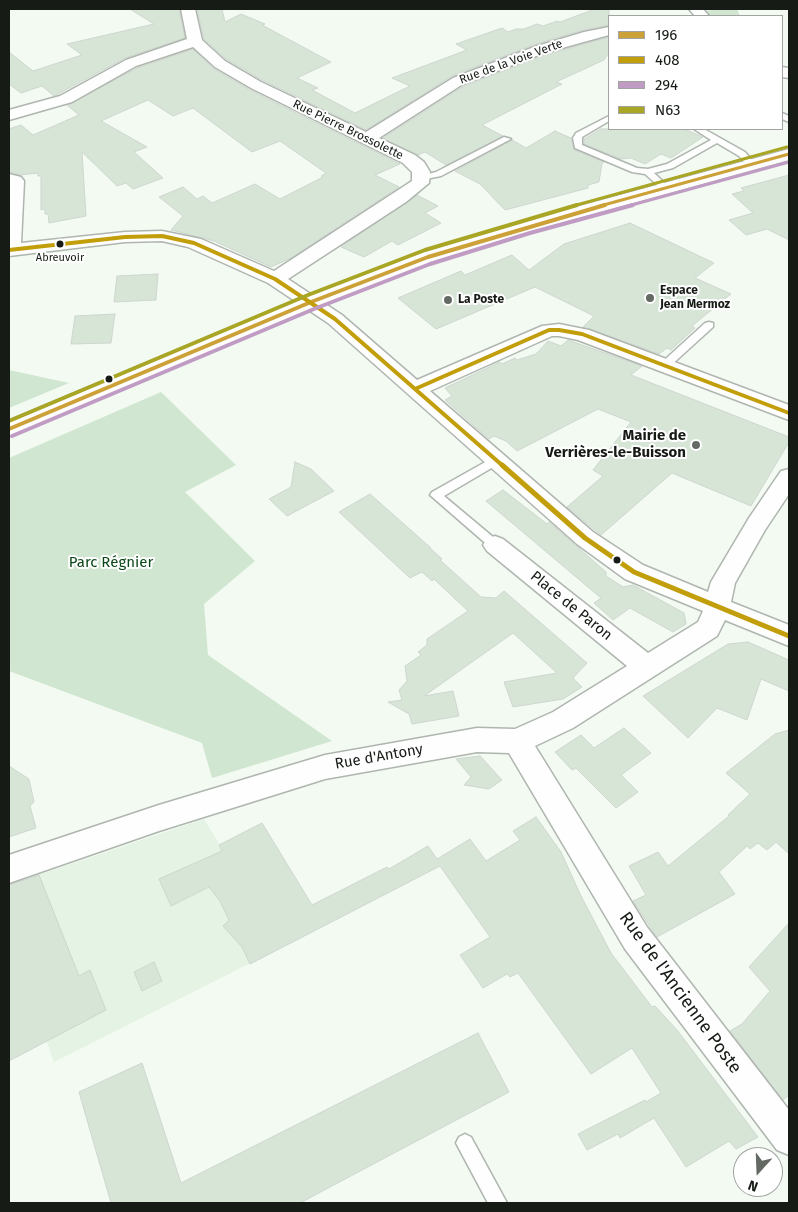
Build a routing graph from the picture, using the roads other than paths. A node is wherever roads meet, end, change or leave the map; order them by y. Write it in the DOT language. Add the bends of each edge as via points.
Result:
graph roads {
  1 [pos="188,9"];
  2 [pos="608,31"];
  3 [pos="195,41"];
  4 [pos="9,114"];
  5 [pos="608,119"];
  6 [pos="701,130"];
  7 [pos="367,138"];
  8 [pos="507,139"];
  9 [pos="716,140"];
  10 [pos="789,154"];
  11 [pos="751,164"];
  12 [pos="648,172"];
  13 [pos="422,178"];
  14 [pos="9,179"];
  15 [pos="666,188"];
  16 [pos="10,250"];
  17 [pos="275,279"];
  18 [pos="311,302"];
  19 [pos="709,326"];
  20 [pos="664,366"];
  21 [pos="414,389"];
  22 [pos="789,413"];
  23 [pos="9,429"];
  24 [pos="496,460"];
  25 [pos="789,477"];
  26 [pos="782,501"];
  27 [pos="495,545"];
  28 [pos="718,606"];
  29 [pos="789,636"];
  30 [pos="648,668"];
  31 [pos="517,741"];
  32 [pos="9,869"];
  33 [pos="789,1138"];
  34 [pos="465,1143"];
  35 [pos="498,1203"];
  1 -- 3 [label="street"];
  2 -- 7 [label="street, Rue de la Voie Verte" via="539,50 458,81"];
  3 -- 4 [label="street" via="131,63 66,100"];
  3 -- 7 [label="street, Rue Pierre Brossolette" via="220,64 256,85"];
  5 -- 12 [label="lane" via="579,135 578,146"];
  6 -- 9 [label="lane"];
  7 -- 13 [label="street, Rue Pierre Brossolette" via="409,159 418,166"];
  8 -- 13 [label="lane" via="438,174"];
  9 -- 11 [label="lane" via="742,154"];
  9 -- 12 [label="lane" via="677,163"];
  10 -- 11 [label="street"];
  11 -- 15 [label="street"];
  12 -- 15 [label="lane"];
  13 -- 17 [label="street" via="400,198"];
  14 -- 16 [label="street" via="14,181"];
  15 -- 18 [label="street" via="486,238"];
  16 -- 17 [label="street" via="162,236 194,243"];
  17 -- 18 [label="street"];
  18 -- 21 [label="street"];
  18 -- 23 [label="street"];
  19 -- 20 [label="lane"];
  20 -- 21 [label="street" via="582,334 549,330"];
  20 -- 22 [label="street"];
  21 -- 24 [label="street"];
  24 -- 27 [label="lane" via="436,495"];
  24 -- 28 [label="street" via="585,538 634,572"];
  25 -- 26 [label="street, Rue d'Antony"];
  26 -- 28 [label="street, Rue d'Antony" via="723,582"];
  27 -- 30 [label="street, Place de Paron"];
  28 -- 29 [label="street"];
  28 -- 30 [label="street, Rue d'Antony" via="708,629"];
  30 -- 31 [label="street, Rue d'Antony" via="563,720"];
  31 -- 32 [label="street, Rue d'Antony" via="477,740 325,767"];
  31 -- 33 [label="street, Rue de l'Ancienne Poste" via="636,938"];
  34 -- 35 [label="lane"];
}
